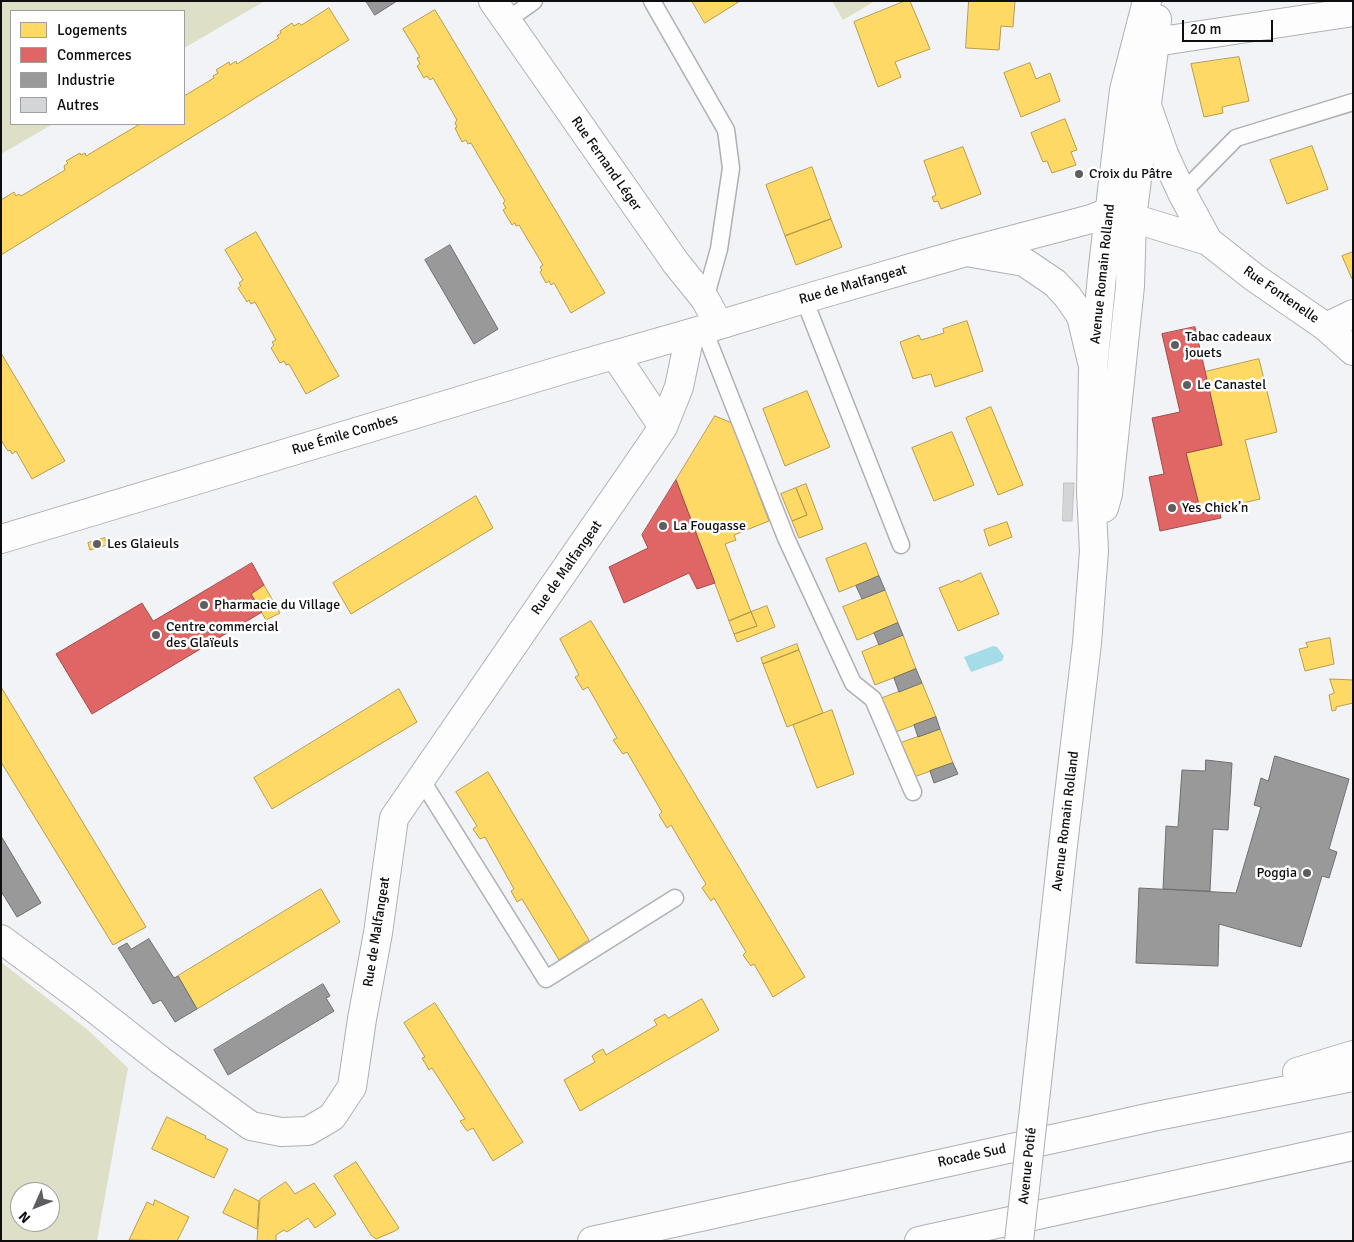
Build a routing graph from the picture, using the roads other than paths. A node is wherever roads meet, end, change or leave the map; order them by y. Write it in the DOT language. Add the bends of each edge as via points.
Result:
graph roads {
  1 [pos="534,1"];
  2 [pos="652,1"];
  3 [pos="1136,1"];
  4 [pos="1147,1"];
  5 [pos="1158,1"];
  6 [pos="499,11"];
  7 [pos="1353,12"];
  8 [pos="1147,38"];
  9 [pos="1135,96"];
  10 [pos="1353,102"];
  11 [pos="1182,193"];
  12 [pos="1120,215"];
  13 [pos="1208,241"];
  14 [pos="966,252"];
  15 [pos="705,299"];
  16 [pos="804,299"];
  17 [pos="1353,314"];
  18 [pos="1326,327"];
  19 [pos="704,329"];
  20 [pos="1353,351"];
  21 [pos="615,354"];
  22 [pos="1093,368"];
  23 [pos="662,427"];
  24 [pos="1,539"];
  25 [pos="901,545"];
  26 [pos="1094,550"];
  27 [pos="421,780"];
  28 [pos="913,792"];
  29 [pos="675,898"];
  30 [pos="1,939"];
  31 [pos="1353,1055"];
  32 [pos="1353,1077"];
  33 [pos="1036,1091"];
  34 [pos="1152,1117"];
  35 [pos="1353,1146"];
  36 [pos="1353,1154"];
  37 [pos="1237,1172"];
  38 [pos="592,1241"];
  39 [pos="919,1241"];
  40 [pos="1019,1241"];
  1 -- 6 [label="lane"];
  2 -- 15 [label="lane" via="726,130 731,168 718,249"];
  3 -- 9 [label="lane"];
  4 -- 8 [label="main road, Avenue Romain Rolland"];
  5 -- 8 [label="main road, Avenue Romain Rolland"];
  6 -- 15 [label="main road, Rue Fernand Léger" via="676,263"];
  7 -- 8 [label="main road"];
  8 -- 9 [label="main road, Avenue Romain Rolland"];
  9 -- 11 [label="main road, Rue Fontenelle"];
  9 -- 12 [label="main road, Avenue Romain Rolland"];
  10 -- 11 [label="lane" via="1236,138"];
  11 -- 13 [label="main road, Rue Fontenelle"];
  12 -- 13 [label="main road, Rue Fontenelle"];
  12 -- 14 [label="main road, Rue de Malfangeat" via="1091,219"];
  12 -- 22 [label="main road, Avenue Romain Rolland"];
  12 -- 26 [label="main road, Avenue Romain Rolland" via="1130,286 1109,484"];
  13 -- 18 [label="main road, Rue Fontenelle"];
  14 -- 16 [label="main road, Rue de Malfangeat"];
  14 -- 22 [label="main road, Rue de Malfangeat" via="1024,262 1054,283 1081,316"];
  15 -- 19 [label="main road, Rue Fernand Léger"];
  16 -- 19 [label="main road, Rue de Malfangeat"];
  16 -- 25 [label="lane"];
  17 -- 18 [label="main road"];
  18 -- 20 [label="main road, Rue Fontenelle"];
  19 -- 21 [label="main road, Rue Émile Combes"];
  19 -- 23 [label="main road, Rue de Malfangeat"];
  19 -- 28 [label="lane" via="795,556 853,683 874,699"];
  21 -- 23 [label="main road"];
  21 -- 24 [label="main road, Rue Émile Combes"];
  22 -- 26 [label="main road, Avenue Romain Rolland" via="1090,492"];
  23 -- 27 [label="main road, Rue de Malfangeat"];
  26 -- 33 [label="main road, Avenue Romain Rolland" via="1087,643"];
  27 -- 29 [label="lane" via="546,979"];
  27 -- 30 [label="main road, Rue de Malfangeat" via="394,818 352,1087 332,1117 308,1131 281,1132 251,1126"];
  31 -- 34 [label="main road"];
  32 -- 34 [label="main road, Rocade Sud"];
  33 -- 40 [label="main road, Avenue Potié, bridge"];
  34 -- 38 [label="main road, Rocade Sud"];
  35 -- 37 [label="main road"];
  36 -- 37 [label="main road"];
  37 -- 39 [label="main road"];
}
